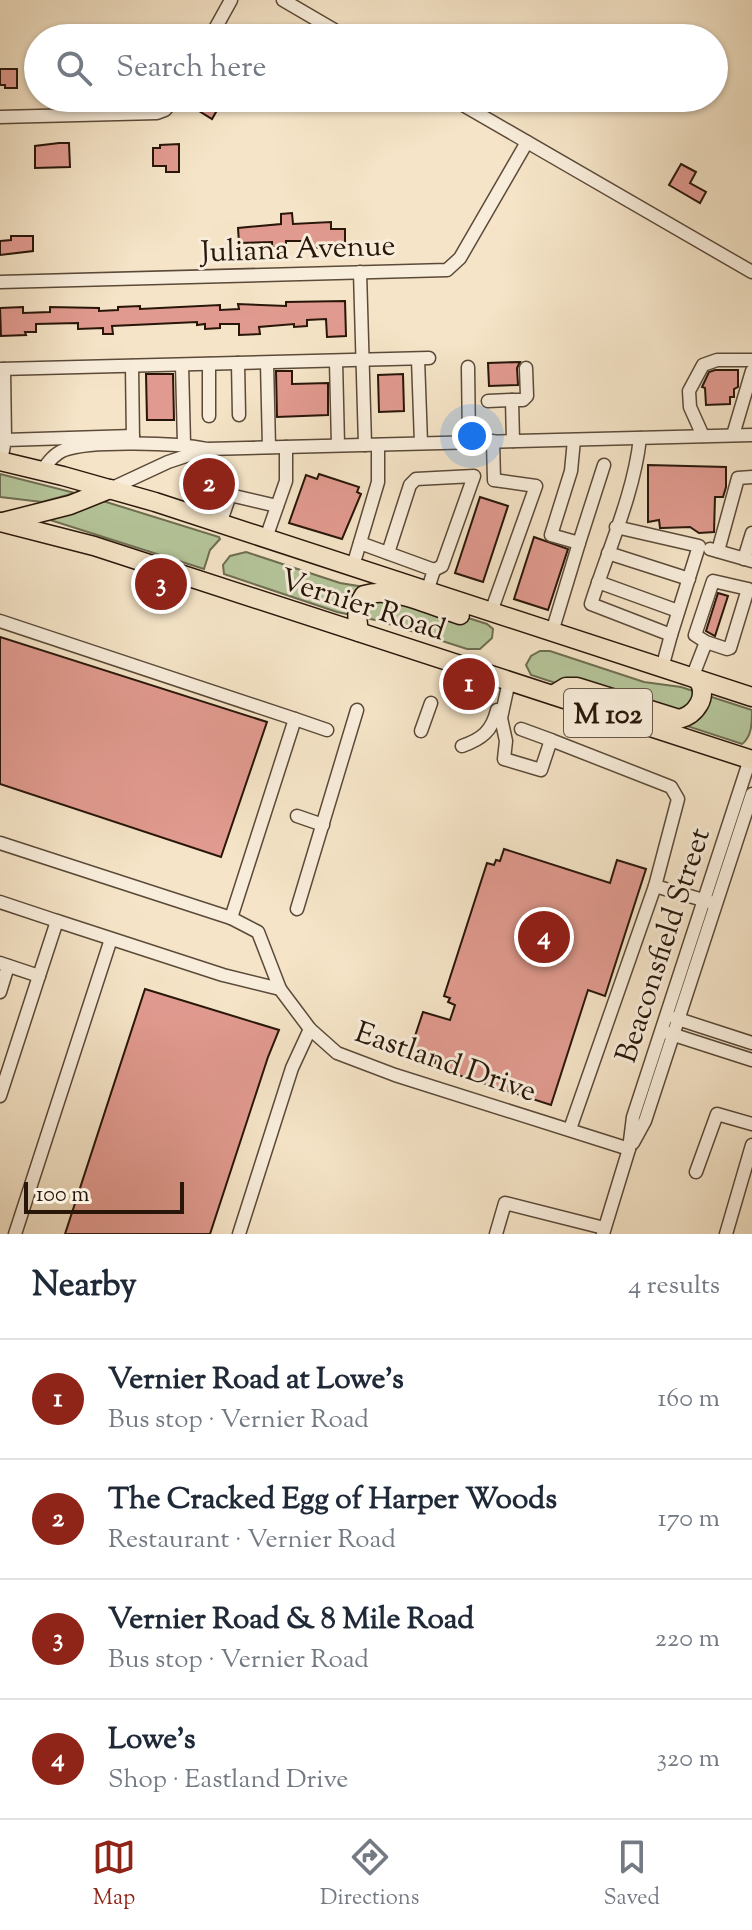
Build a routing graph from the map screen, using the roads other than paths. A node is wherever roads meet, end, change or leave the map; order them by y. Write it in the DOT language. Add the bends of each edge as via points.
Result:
graph roads {
  1 [pos="231,0"];
  2 [pos="285,0"];
  3 [pos="218,24"];
  4 [pos="325,24"];
  5 [pos="160,112"];
  6 [pos="475,112"];
  7 [pos="0,117"];
  8 [pos="527,142"];
  9 [pos="360,272"];
  10 [pos="752,272"];
  11 [pos="0,282"];
  12 [pos="363,360"];
  13 [pos="752,360"];
  14 [pos="336,361"];
  15 [pos="238,363"];
  16 [pos="267,363"];
  17 [pos="209,364"];
  18 [pos="182,365"];
  19 [pos="132,366"];
  20 [pos="468,367"];
  21 [pos="526,368"];
  22 [pos="2,369"];
  23 [pos="752,371"];
  24 [pos="749,389"];
  25 [pos="512,400"];
  26 [pos="488,401"];
  27 [pos="239,415"];
  28 [pos="209,416"];
  29 [pos="733,435"];
  30 [pos="752,435"];
  31 [pos="703,436"];
  32 [pos="640,438"];
  33 [pos="2,440"];
  34 [pos="133,440"];
  35 [pos="574,440"];
  36 [pos="493,441"];
  37 [pos="513,441"];
  38 [pos="469,442"];
  39 [pos="421,443"];
  40 [pos="184,444"];
  41 [pos="338,445"];
  42 [pos="372,445"];
  43 [pos="269,447"];
  44 [pos="286,447"];
  45 [pos="207,449"];
  46 [pos="0,461"];
  47 [pos="604,465"];
  48 [pos="42,471"];
  49 [pos="752,477"];
  50 [pos="110,489"];
  51 [pos="277,506"];
  52 [pos="0,522"];
  53 [pos="220,524"];
  54 [pos="616,527"];
  55 [pos="752,533"];
  56 [pos="266,538"];
  57 [pos="360,543"];
  58 [pos="579,543"];
  59 [pos="699,546"];
  60 [pos="718,551"];
  61 [pos="388,553"];
  62 [pos="608,553"];
  63 [pos="748,560"];
  64 [pos="353,566"];
  65 [pos="434,570"];
  66 [pos="689,579"];
  67 [pos="598,582"];
  68 [pos="427,592"];
  69 [pos="678,611"];
  70 [pos="498,615"];
  71 [pos="0,621"];
  72 [pos="746,621"];
  73 [pos="359,632"];
  74 [pos="552,632"];
  75 [pos="671,635"];
  76 [pos="706,642"];
  77 [pos="662,668"];
  78 [pos="695,679"];
  79 [pos="509,681"];
  80 [pos="553,695"];
  81 [pos="752,697"];
  82 [pos="431,703"];
  83 [pos="357,710"];
  84 [pos="295,719"];
  85 [pos="521,729"];
  86 [pos="327,730"];
  87 [pos="421,731"];
  88 [pos="551,740"];
  89 [pos="462,746"];
  90 [pos="751,757"];
  91 [pos="752,794"];
  92 [pos="297,816"];
  93 [pos="323,825"];
  94 [pos="0,843"];
  95 [pos="655,886"];
  96 [pos="0,902"];
  97 [pos="710,902"];
  98 [pos="297,909"];
  99 [pos="231,918"];
  100 [pos="57,921"];
  101 [pos="111,939"];
  102 [pos="4,964"];
  103 [pos="39,976"];
  104 [pos="280,989"];
  105 [pos="0,992"];
  106 [pos="667,1015"];
  107 [pos="680,1020"];
  108 [pos="310,1029"];
  109 [pos="668,1033"];
  110 [pos="752,1043"];
  111 [pos="752,1060"];
  112 [pos="0,1096"];
  113 [pos="752,1124"];
  114 [pos="570,1129"];
  115 [pos="752,1145"];
  116 [pos="629,1149"];
  117 [pos="696,1172"];
  118 [pos="604,1231"];
  119 [pos="15,1234"];
  120 [pos="239,1234"];
  121 [pos="496,1234"];
  122 [pos="726,1234"];
  1 -- 3 [label="street"];
  2 -- 4 [label="street"];
  5 -- 7 [label="street"];
  6 -- 8 [label="street"];
  8 -- 9 [label="street, Juliana Avenue" via="452,267"];
  8 -- 10 [label="street"];
  9 -- 11 [label="street, Juliana Avenue"];
  9 -- 12 [label="street"];
  12 -- 14 [label="street"];
  12 -- 39 [label="street" via="423,358"];
  12 -- 42 [label="street"];
  13 -- 31 [label="street" via="703,365 689,391"];
  14 -- 16 [label="street"];
  14 -- 41 [label="street"];
  15 -- 16 [label="street"];
  15 -- 17 [label="street"];
  15 -- 27 [label="street"];
  16 -- 43 [label="street"];
  17 -- 18 [label="street"];
  17 -- 28 [label="street"];
  18 -- 19 [label="street"];
  18 -- 40 [label="street"];
  19 -- 22 [label="street"];
  19 -- 34 [label="street"];
  20 -- 38 [label="street"];
  21 -- 25 [label="street" via="527,396"];
  22 -- 33 [label="street"];
  23 -- 24 [label="street"];
  24 -- 29 [label="street"];
  25 -- 26 [label="street"];
  25 -- 37 [label="street"];
  29 -- 30 [label="street"];
  29 -- 31 [label="street"];
  31 -- 32 [label="street"];
  32 -- 35 [label="street"];
  32 -- 54 [label="street"];
  33 -- 34 [label="street"];
  33 -- 46 [label="street"];
  34 -- 40 [label="street"];
  34 -- 48 [label="street" via="72,448 52,458"];
  35 -- 37 [label="street"];
  35 -- 58 [label="street" via="571,471 551,535"];
  36 -- 37 [label="street"];
  36 -- 38 [label="street"];
  36 -- 70 [label="street" via="494,480 536,486"];
  38 -- 39 [label="street"];
  39 -- 42 [label="street"];
  40 -- 45 [label="street"];
  41 -- 42 [label="street"];
  41 -- 44 [label="street"];
  42 -- 57 [label="street" via="378,482"];
  43 -- 44 [label="street"];
  43 -- 45 [label="street"];
  44 -- 51 [label="street" via="286,481"];
  45 -- 50 [label="street"];
  46 -- 48 [label="highway, M 102"];
  47 -- 58 [label="street"];
  48 -- 50 [label="highway, Vernier Road / M 102"];
  49 -- 60 [label="street" via="738,478"];
  50 -- 52 [label="highway"];
  50 -- 53 [label="highway, Vernier Road / M 102"];
  51 -- 53 [label="street" via="230,495"];
  51 -- 56 [label="street"];
  52 -- 73 [label="highway, Vernier Road / M 102" via="94,546"];
  53 -- 56 [label="highway, Vernier Road / M 102"];
  54 -- 59 [label="street"];
  54 -- 62 [label="street"];
  55 -- 63 [label="street"];
  56 -- 64 [label="highway, Vernier Road / M 102"];
  57 -- 61 [label="street"];
  57 -- 64 [label="street"];
  58 -- 74 [label="street"];
  59 -- 60 [label="street"];
  59 -- 66 [label="street"];
  60 -- 63 [label="street"];
  61 -- 65 [label="street"];
  61 -- 65 [label="street" via="416,479 474,476 442,566"];
  62 -- 66 [label="street"];
  62 -- 67 [label="street"];
  64 -- 68 [label="highway, Vernier Road / M 102"];
  65 -- 68 [label="street"];
  66 -- 69 [label="street"];
  67 -- 69 [label="street"];
  67 -- 75 [label="street" via="591,604"];
  68 -- 70 [label="highway, Vernier Road / M 102"];
  69 -- 75 [label="street"];
  70 -- 73 [label="highway" via="486,623 375,592 364,595 358,606"];
  70 -- 74 [label="highway, Vernier Road / M 102"];
  71 -- 84 [label="street"];
  72 -- 76 [label="street" via="729,649"];
  72 -- 76 [label="street" via="748,589 714,580 695,635"];
  73 -- 79 [label="highway, Vernier Road / M 102"];
  74 -- 77 [label="highway, Vernier Road / M 102"];
  75 -- 77 [label="street"];
  76 -- 78 [label="street"];
  77 -- 78 [label="highway, Vernier Road / M 102"];
  78 -- 80 [label="highway" via="703,686 698,706 679,719 577,687"];
  78 -- 81 [label="highway, Vernier Road / M 102"];
  79 -- 80 [label="highway, Vernier Road / M 102"];
  79 -- 88 [label="street" via="501,718 504,759 541,770"];
  79 -- 89 [label="street" via="489,731"];
  80 -- 90 [label="highway, Vernier Road / M 102"];
  82 -- 87 [label="street"];
  83 -- 93 [label="street"];
  84 -- 86 [label="street"];
  84 -- 99 [label="street"];
  85 -- 88 [label="street, Eastland Drive"];
  88 -- 95 [label="street, Eastland Drive" via="671,787 678,799"];
  90 -- 97 [label="street, Beaconsfield Street"];
  91 -- 97 [label="street, Beaconsfield Street"];
  92 -- 93 [label="street"];
  93 -- 98 [label="street"];
  94 -- 99 [label="street, Eastland Drive"];
  95 -- 97 [label="street"];
  95 -- 114 [label="street, Eastland Drive"];
  96 -- 100 [label="street"];
  97 -- 106 [label="street, Beaconsfield Street"];
  97 -- 107 [label="street, Beaconsfield Street"];
  99 -- 104 [label="street, Eastland Drive" via="258,932"];
  100 -- 101 [label="street"];
  100 -- 103 [label="street"];
  101 -- 104 [label="street"];
  101 -- 119 [label="street"];
  102 -- 103 [label="street"];
  102 -- 105 [label="street"];
  103 -- 112 [label="street"];
  104 -- 108 [label="street, Eastland Drive"];
  106 -- 107 [label="street"];
  106 -- 109 [label="street, Beaconsfield Street"];
  107 -- 109 [label="street, Beaconsfield Street"];
  107 -- 110 [label="street"];
  108 -- 114 [label="street, Eastland Drive" via="337,1053"];
  108 -- 120 [label="street" via="292,1068"];
  109 -- 111 [label="street"];
  109 -- 116 [label="street, Beaconsfield Street" via="633,1117"];
  113 -- 117 [label="street" via="717,1114"];
  114 -- 116 [label="street, Eastland Drive"];
  115 -- 122 [label="street"];
  116 -- 118 [label="street, Beaconsfield Street"];
  118 -- 121 [label="street" via="505,1203"];
}
